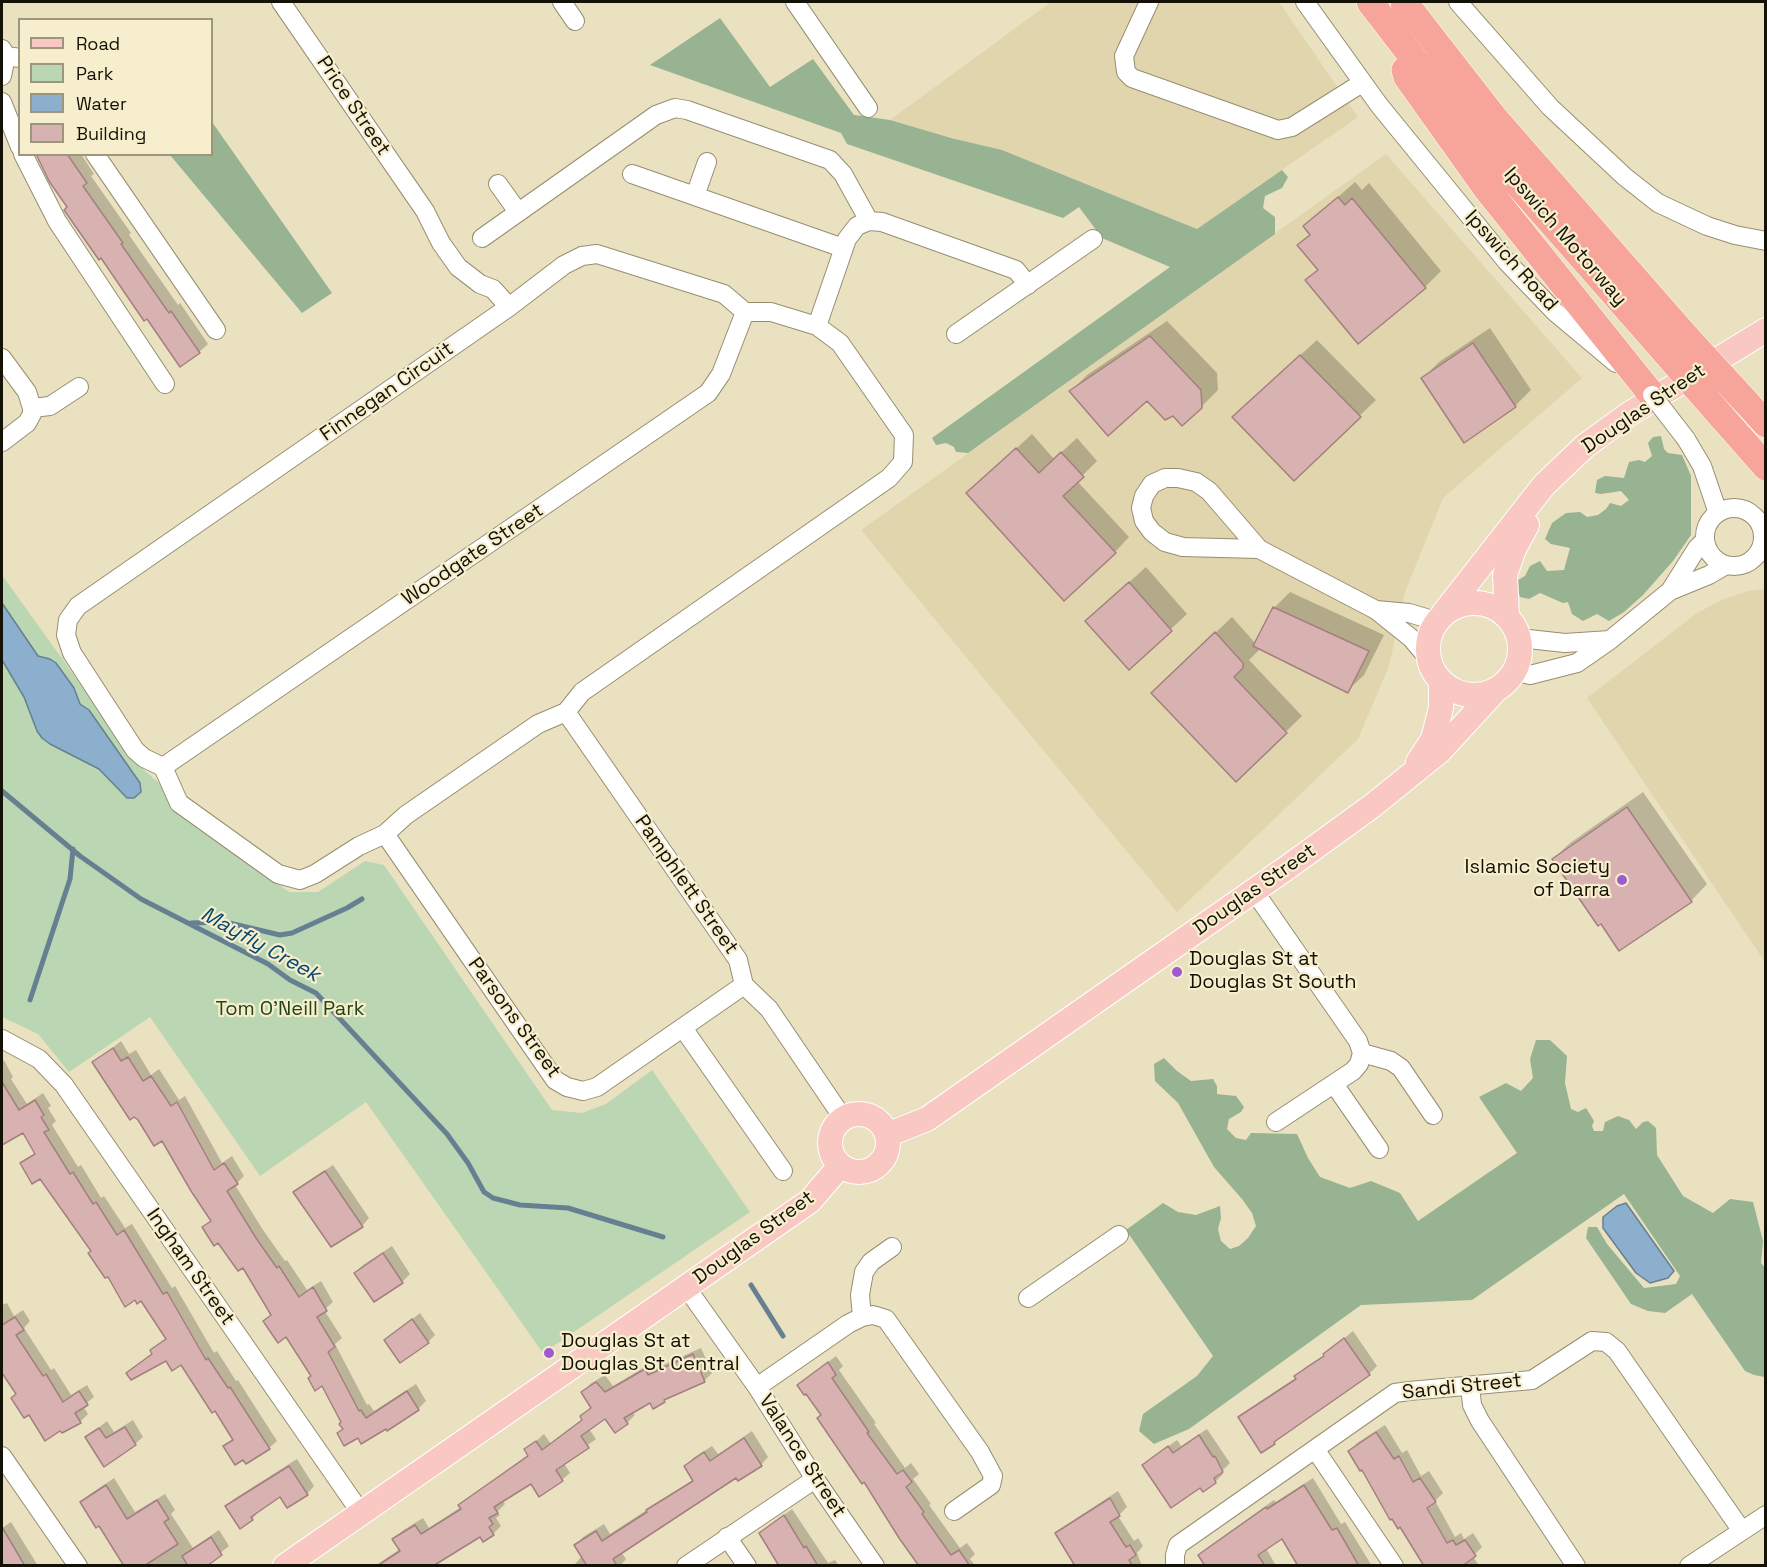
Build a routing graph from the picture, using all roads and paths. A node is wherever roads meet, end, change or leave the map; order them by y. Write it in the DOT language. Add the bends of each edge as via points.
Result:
graph roads {
  1 [pos="281,2"];
  2 [pos="562,2"];
  3 [pos="795,2"];
  4 [pos="1149,2"];
  5 [pos="1305,2"];
  6 [pos="1370,2"];
  7 [pos="1404,2"];
  8 [pos="1458,2"];
  9 [pos="575,21"];
  10 [pos="1389,26"];
  11 [pos="9,54"];
  12 [pos="2,76"];
  13 [pos="1362,83"];
  14 [pos="2,102"];
  15 [pos="868,108"];
  16 [pos="18,142"];
  17 [pos="24,156"];
  18 [pos="96,156"];
  19 [pos="707,162"];
  20 [pos="632,174"];
  21 [pos="498,184"];
  22 [pos="695,196"];
  23 [pos="518,212"];
  24 [pos="868,221"];
  25 [pos="482,238"];
  26 [pos="1093,239"];
  27 [pos="1766,241"];
  28 [pos="843,248"];
  29 [pos="1028,285"];
  30 [pos="509,307"];
  31 [pos="745,312"];
  32 [pos="817,326"];
  33 [pos="216,330"];
  34 [pos="1766,330"];
  35 [pos="956,334"];
  36 [pos="1766,344"];
  37 [pos="2,358"];
  38 [pos="1632,374"];
  39 [pos="165,384"];
  40 [pos="79,387"];
  41 [pos="1652,395"];
  42 [pos="32,408"];
  43 [pos="1766,424"];
  44 [pos="2,442"];
  45 [pos="1766,467"];
  46 [pos="1718,513"];
  47 [pos="1764,529"];
  48 [pos="1705,540"];
  49 [pos="1258,549"];
  50 [pos="1760,561"];
  51 [pos="1726,566"];
  52 [pos="1670,591"];
  53 [pos="1376,610"];
  54 [pos="1507,616"];
  55 [pos="1440,617"];
  56 [pos="1519,638"];
  57 [pos="1610,640"];
  58 [pos="1428,658"];
  59 [pos="1515,670"];
  60 [pos="1441,682"];
  61 [pos="1495,691"];
  62 [pos="566,712"];
  63 [pos="163,767"];
  64 [pos="1411,775"];
  65 [pos="385,834"];
  66 [pos="1254,891"];
  67 [pos="744,985"];
  68 [pos="683,1028"];
  69 [pos="2,1039"];
  70 [pos="1362,1053"];
  71 [pos="1334,1084"];
  72 [pos="1433,1116"];
  73 [pos="843,1118"];
  74 [pos="1276,1122"];
  75 [pos="887,1135"];
  76 [pos="1379,1149"];
  77 [pos="840,1166"];
  78 [pos="783,1171"];
  79 [pos="1119,1235"];
  80 [pos="892,1247"];
  81 [pos="686,1287"];
  82 [pos="1028,1298"];
  83 [pos="862,1317"];
  84 [pos="1470,1386"];
  85 [pos="757,1387"];
  86 [pos="1315,1449"];
  87 [pos="2,1456"];
  88 [pos="815,1479"];
  89 [pos="954,1512"];
  90 [pos="361,1513"];
  91 [pos="1766,1515"];
  92 [pos="1742,1531"];
  93 [pos="727,1537"];
  94 [pos="78,1566"];
  95 [pos="285,1566"];
  96 [pos="686,1566"];
  97 [pos="747,1566"];
  98 [pos="875,1566"];
  99 [pos="1175,1566"];
  100 [pos="1394,1566"];
  101 [pos="1576,1566"];
  102 [pos="1689,1566"];
  1 -- 30 [label="street, Price Street" via="425,211 458,267 493,289"];
  2 -- 9 [label="street"];
  3 -- 15 [label="street"];
  4 -- 13 [label="street" via="1124,56 1126,72 1132,78 1278,130 1292,127"];
  5 -- 13 [label="street, Ipswich Road"];
  6 -- 10 [label="highway, Ipswich Motorway"];
  7 -- 43 [label="highway, Ipswich Motorway, bridge" via="1496,120"];
  8 -- 27 [label="street" via="1550,107 1658,203 1707,226"];
  10 -- 38 [label="highway" via="1407,77 1532,248"];
  10 -- 45 [label="highway, Ipswich Motorway, bridge" via="1494,157"];
  11 -- 12 [label="street"];
  13 -- 38 [label="street, Ipswich Road" via="1524,281 1555,312"];
  14 -- 16 [label="street"];
  17 -- 39 [label="street" via="57,221"];
  18 -- 33 [label="street"];
  19 -- 22 [label="street"];
  20 -- 22 [label="street"];
  21 -- 23 [label="street"];
  22 -- 28 [label="street"];
  23 -- 24 [label="street" via="656,115 675,108 830,160 843,174"];
  23 -- 25 [label="street"];
  24 -- 28 [label="street" via="857,226"];
  24 -- 29 [label="street" via="882,222 1016,270"];
  26 -- 29 [label="street"];
  28 -- 32 [label="street"];
  29 -- 35 [label="street"];
  30 -- 31 [label="street, Finnegan Circuit" via="564,265 597,254 724,294"];
  30 -- 63 [label="street, Finnegan Circuit" via="78,606 68,620 66,635 72,653 135,750"];
  31 -- 32 [label="street" via="771,312"];
  31 -- 63 [label="street, Woodgate Street" via="721,374 708,393"];
  32 -- 62 [label="street" via="840,343 904,435 903,462 889,478 582,692"];
  34 -- 55 [label="main road, Douglas Street" via="1629,414 1585,446 1544,485"];
  36 -- 54 [label="main road, Douglas Street" via="1591,454 1552,493 1514,549 1505,575"];
  37 -- 42 [label="street" via="27,392"];
  38 -- 41 [label="highway"];
  40 -- 42 [label="street" via="50,406"];
  41 -- 46 [label="street, bridge" via="1702,466"];
  42 -- 44 [label="street" via="27,423"];
  46 -- 47 [label="street" via="1735,508 1744,510"];
  46 -- 48 [label="street" via="1708,524"];
  47 -- 50 [label="street"];
  48 -- 51 [label="street" via="1712,556"];
  48 -- 52 [label="street"];
  49 -- 49 [label="street" via="1183,547 1165,542 1144,521 1144,496 1152,484 1165,478 1196,482 1209,491"];
  49 -- 53 [label="street"];
  50 -- 51 [label="street"];
  51 -- 52 [label="street"];
  52 -- 57 [label="street"];
  53 -- 55 [label="street"];
  53 -- 58 [label="street" via="1411,638"];
  54 -- 55 [label="main road" via="1475,602 1453,607"];
  54 -- 56 [label="main road"];
  55 -- 58 [label="main road" via="1429,639"];
  56 -- 57 [label="street" via="1565,644"];
  56 -- 59 [label="main road"];
  57 -- 59 [label="street" via="1577,663 1530,675"];
  58 -- 60 [label="main road"];
  59 -- 61 [label="main road"];
  60 -- 61 [label="main road" via="1466,695"];
  60 -- 64 [label="main road, Douglas Street" via="1441,708 1433,739"];
  61 -- 64 [label="main road, Douglas Street" via="1440,751"];
  62 -- 65 [label="street" via="538,724 406,815"];
  62 -- 67 [label="street, Pamphlett Street" via="738,960"];
  63 -- 65 [label="street" via="179,802 278,874 300,880"];
  64 -- 66 [label="main road, Douglas Street"];
  65 -- 68 [label="street, Parsons Street" via="555,1080 583,1091 597,1087"];
  66 -- 70 [label="street" via="1358,1041"];
  66 -- 75 [label="main road, Douglas Street" via="927,1119"];
  67 -- 68 [label="street, Parsons Street"];
  67 -- 73 [label="street, Pamphlett Street" via="769,1009"];
  68 -- 78 [label="street"];
  69 -- 90 [label="street, Ingham Street" via="39,1059 64,1085"];
  70 -- 71 [label="street" via="1353,1071"];
  70 -- 72 [label="street" via="1401,1068"];
  71 -- 74 [label="street"];
  71 -- 76 [label="street"];
  73 -- 75 [label="main road" via="869,1116 880,1123"];
  73 -- 77 [label="main road" via="835,1125 830,1141 833,1157"];
  75 -- 77 [label="main road" via="887,1150 875,1168 861,1173"];
  77 -- 81 [label="main road, Douglas Street" via="810,1200"];
  79 -- 82 [label="street"];
  80 -- 83 [label="street" via="864,1272 860,1294"];
  81 -- 85 [label="street, Valance Street"];
  81 -- 90 [label="main road, Douglas Street"];
  83 -- 85 [label="street"];
  83 -- 89 [label="street" via="886,1319 990,1469 991,1485"];
  84 -- 86 [label="street, Sandi Street" via="1395,1394"];
  84 -- 92 [label="street, Sandi Street" via="1532,1380 1592,1341 1606,1342 1617,1351"];
  84 -- 101 [label="street" via="1472,1405 1480,1421"];
  85 -- 88 [label="street, Valance Street"];
  86 -- 99 [label="street, Sandi Street" via="1178,1545"];
  86 -- 100 [label="street"];
  87 -- 94 [label="street"];
  88 -- 93 [label="street"];
  88 -- 98 [label="street, Valance Street"];
  90 -- 95 [label="main road, Douglas Street"];
  91 -- 92 [label="street"];
  92 -- 102 [label="street"];
  93 -- 96 [label="street"];
  93 -- 97 [label="street"];
}
